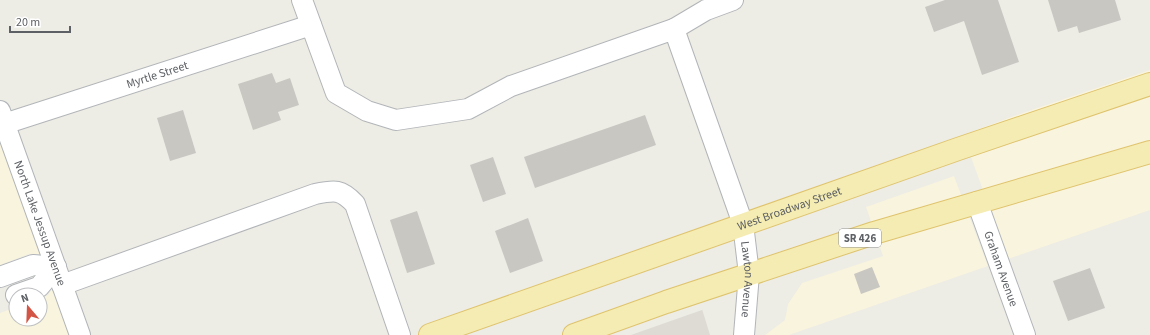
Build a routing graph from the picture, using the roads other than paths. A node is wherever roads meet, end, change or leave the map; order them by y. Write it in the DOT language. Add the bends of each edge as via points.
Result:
graph roads {
  1 [pos="302,0"];
  2 [pos="733,0"];
  3 [pos="311,25"];
  4 [pos="674,29"];
  5 [pos="1150,84"];
  6 [pos="2,118"];
  7 [pos="1150,152"];
  8 [pos="977,202"];
  9 [pos="743,224"];
  10 [pos="749,274"];
  11 [pos="59,276"];
  12 [pos="0,278"];
  13 [pos="40,287"];
  14 [pos="80,335"];
  15 [pos="400,335"];
  16 [pos="430,335"];
  17 [pos="574,335"];
  18 [pos="744,335"];
  19 [pos="1025,335"];
  1 -- 3 [label="street"];
  2 -- 4 [label="street" via="706,10"];
  3 -- 4 [label="street" via="336,93 367,111 396,120 468,109 511,86"];
  3 -- 6 [label="street, Myrtle Street"];
  4 -- 9 [label="street, Lawton Avenue"];
  5 -- 9 [label="main road, West Broadway Street"];
  6 -- 11 [label="street, North Lake Jessup Avenue"];
  7 -- 8 [label="main road, SR 426"];
  8 -- 10 [label="main road, SR 426"];
  8 -- 19 [label="street, Graham Avenue"];
  9 -- 10 [label="street, Lawton Avenue"];
  9 -- 16 [label="main road, West Broadway Street"];
  10 -- 17 [label="main road, SR 426"];
  10 -- 18 [label="street, Lawton Avenue"];
  11 -- 12 [label="street" via="33,265"];
  11 -- 13 [label="street"];
  11 -- 14 [label="street, North Lake Jessup Avenue"];
  11 -- 15 [label="street" via="333,190 346,194 355,204"];
}
